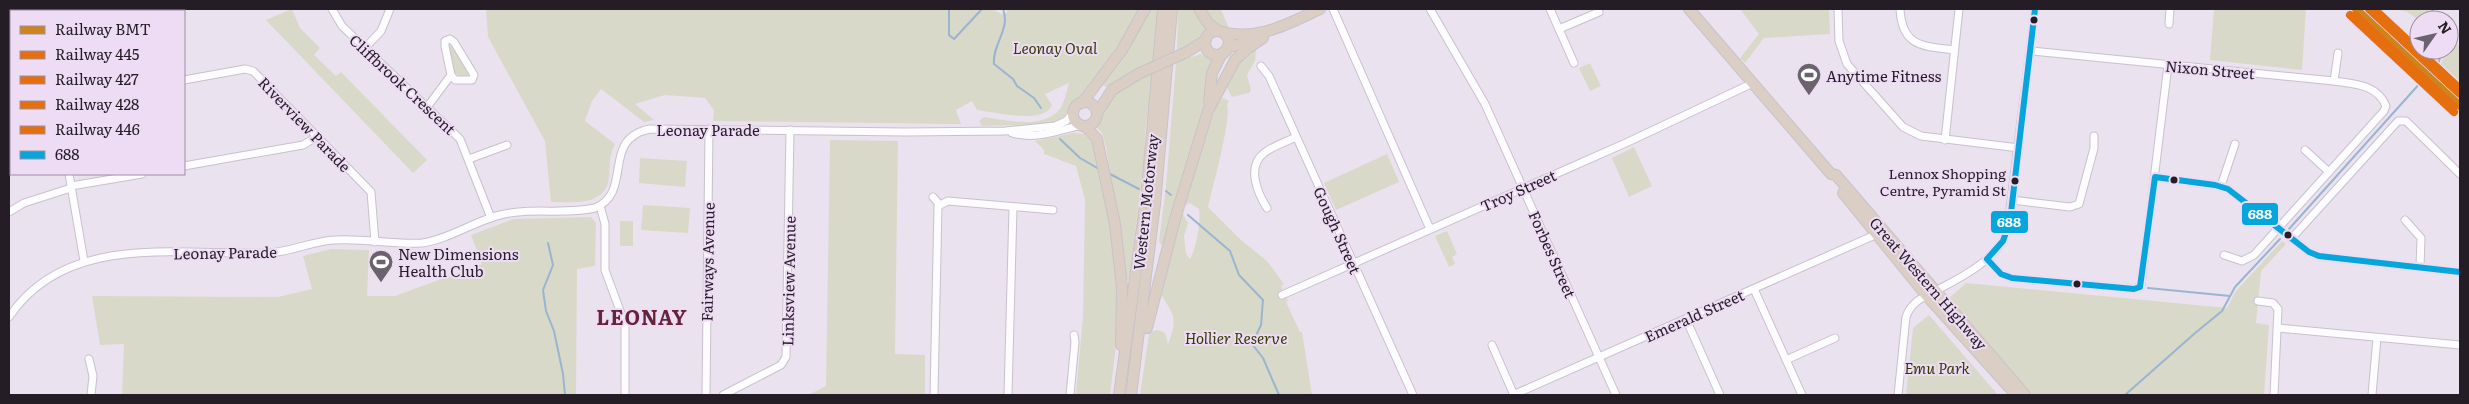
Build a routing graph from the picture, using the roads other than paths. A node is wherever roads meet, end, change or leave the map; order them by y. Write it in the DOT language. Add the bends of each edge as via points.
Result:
graph roads {
  1 [pos="332,9"];
  2 [pos="390,9"];
  3 [pos="1145,9"];
  4 [pos="1163,9"];
  5 [pos="1172,9"];
  6 [pos="1199,9"];
  7 [pos="1320,9"];
  8 [pos="1332,9"];
  9 [pos="1430,9"];
  10 [pos="1550,9"];
  11 [pos="1689,9"];
  12 [pos="1838,9"];
  13 [pos="1900,9"];
  14 [pos="1958,9"];
  15 [pos="2035,9"];
  16 [pos="2170,9"];
  17 [pos="1599,12"];
  18 [pos="2169,24"];
  19 [pos="1559,29"];
  20 [pos="1220,32"];
  21 [pos="1267,35"];
  22 [pos="1207,45"];
  23 [pos="365,48"];
  24 [pos="1954,50"];
  25 [pos="1225,51"];
  26 [pos="2031,51"];
  27 [pos="2338,53"];
  28 [pos="1574,63"];
  29 [pos="2168,65"];
  30 [pos="1261,66"];
  31 [pos="451,75"];
  32 [pos="185,80"];
  33 [pos="2334,81"];
  34 [pos="1753,83"];
  35 [pos="1112,90"];
  36 [pos="1084,102"];
  37 [pos="428,106"];
  38 [pos="1208,111"];
  39 [pos="1074,112"];
  40 [pos="1097,113"];
  41 [pos="1084,126"];
  42 [pos="709,129"];
  43 [pos="790,130"];
  44 [pos="1004,131"];
  45 [pos="318,136"];
  46 [pos="2094,136"];
  47 [pos="1296,137"];
  48 [pos="1945,140"];
  49 [pos="2235,144"];
  50 [pos="507,145"];
  51 [pos="2019,148"];
  52 [pos="2305,150"];
  53 [pos="469,159"];
  54 [pos="185,166"];
  55 [pos="2329,172"];
  56 [pos="1832,174"];
  57 [pos="2460,174"];
  58 [pos="68,175"];
  59 [pos="137,175"];
  60 [pos="1153,178"];
  61 [pos="2155,178"];
  62 [pos="2221,186"];
  63 [pos="71,187"];
  64 [pos="1523,188"];
  65 [pos="933,196"];
  66 [pos="2012,200"];
  67 [pos="1151,201"];
  68 [pos="940,204"];
  69 [pos="600,206"];
  70 [pos="1013,208"];
  71 [pos="1267,208"];
  72 [pos="1053,210"];
  73 [pos="9,212"];
  74 [pos="491,218"];
  75 [pos="2405,220"];
  76 [pos="2278,228"];
  77 [pos="1430,229"];
  78 [pos="1875,235"];
  79 [pos="2291,239"];
  80 [pos="375,242"];
  81 [pos="2224,255"];
  82 [pos="1987,259"];
  83 [pos="84,261"];
  84 [pos="1353,263"];
  85 [pos="2420,267"];
  86 [pos="2460,272"];
  87 [pos="1754,289"];
  88 [pos="1931,293"];
  89 [pos="1282,294"];
  90 [pos="2258,301"];
  91 [pos="9,317"];
  92 [pos="1686,319"];
  93 [pos="2278,328"];
  94 [pos="1074,335"];
  95 [pos="1835,338"];
  96 [pos="2377,338"];
  97 [pos="1492,345"];
  98 [pos="2460,345"];
  99 [pos="1599,357"];
  100 [pos="89,360"];
  101 [pos="1786,360"];
  102 [pos="92,395"];
  103 [pos="625,395"];
  104 [pos="706,395"];
  105 [pos="723,395"];
  106 [pos="934,395"];
  107 [pos="1008,395"];
  108 [pos="1070,395"];
  109 [pos="1114,395"];
  110 [pos="1120,395"];
  111 [pos="1131,395"];
  112 [pos="1136,395"];
  113 [pos="1412,395"];
  114 [pos="1513,395"];
  115 [pos="1616,395"];
  116 [pos="1720,395"];
  117 [pos="1802,395"];
  118 [pos="1898,395"];
  119 [pos="2016,395"];
  120 [pos="2024,395"];
  121 [pos="2274,395"];
  122 [pos="2372,395"];
  1 -- 23 [label="street, Cliffbrook Crescent" via="342,26"];
  2 -- 23 [label="street" via="382,29"];
  3 -- 36 [label="highway" via="1122,50"];
  4 -- 60 [label="highway, Western Motorway"];
  5 -- 60 [label="highway, Western Motorway"];
  6 -- 20 [label="highway" via="1208,24"];
  7 -- 21 [label="highway"];
  8 -- 77 [label="street"];
  9 -- 64 [label="street, Forbes Street" via="1483,100"];
  10 -- 19 [label="street"];
  11 -- 34 [label="highway, Great Western Highway"];
  12 -- 48 [label="street" via="1840,48 1852,71 1903,127 1922,136"];
  13 -- 24 [label="street" via="1901,25 1914,42"];
  14 -- 24 [label="street"];
  15 -- 26 [label="street"];
  16 -- 18 [label="street"];
  17 -- 19 [label="street"];
  19 -- 28 [label="street"];
  20 -- 21 [label="highway"];
  20 -- 22 [label="highway" via="1210,33"];
  20 -- 25 [label="highway" via="1228,39"];
  21 -- 25 [label="highway"];
  21 -- 38 [label="highway" via="1236,60"];
  22 -- 25 [label="highway" via="1214,54"];
  22 -- 35 [label="highway, bridge" via="1140,73"];
  23 -- 37 [label="street, Cliffbrook Crescent"];
  24 -- 48 [label="street"];
  25 -- 38 [label="highway" via="1212,73"];
  26 -- 29 [label="street, Nixon Street"];
  26 -- 51 [label="street"];
  27 -- 33 [label="street"];
  29 -- 33 [label="street, Nixon Street"];
  29 -- 61 [label="street"];
  30 -- 47 [label="street, Gough Street" via="1269,76"];
  31 -- 31 [label="street" via="445,46 450,39 474,76 467,81 455,80"];
  31 -- 37 [label="street"];
  32 -- 45 [label="street, Riverview Parade" via="251,69"];
  33 -- 55 [label="street, Nixon Street" via="2368,87 2386,106"];
  34 -- 56 [label="highway, Great Western Highway"];
  34 -- 64 [label="street, Troy Street"];
  35 -- 36 [label="highway"];
  35 -- 40 [label="highway"];
  36 -- 39 [label="highway" via="1076,106"];
  36 -- 40 [label="highway" via="1092,104"];
  37 -- 53 [label="street, Cliffbrook Crescent" via="460,139"];
  38 -- 112 [label="highway" via="1147,325"];
  39 -- 41 [label="highway" via="1075,119"];
  39 -- 44 [label="street, Leonay Parade" via="1055,126"];
  40 -- 41 [label="highway" via="1095,121"];
  41 -- 44 [label="street, Leonay Parade" via="1030,136"];
  41 -- 109 [label="highway" via="1095,135 1101,154 1117,237 1122,287 1122,339"];
  42 -- 43 [label="street, Leonay Parade"];
  42 -- 69 [label="street, Leonay Parade" via="654,128 634,135 621,150 616,186"];
  42 -- 104 [label="street, Fairways Avenue"];
  43 -- 44 [label="street, Leonay Parade"];
  43 -- 105 [label="street, Linksview Avenue" via="786,357 781,364"];
  45 -- 54 [label="street" via="303,145"];
  45 -- 80 [label="street, Riverview Parade" via="372,195"];
  46 -- 66 [label="street" via="2094,148 2079,204 2070,207"];
  47 -- 71 [label="street" via="1265,152 1257,162 1256,186"];
  47 -- 84 [label="street, Gough Street"];
  48 -- 51 [label="street"];
  49 -- 62 [label="street"];
  50 -- 53 [label="street"];
  51 -- 66 [label="street"];
  52 -- 55 [label="street"];
  53 -- 74 [label="street, Cliffbrook Crescent"];
  55 -- 76 [label="street"];
  56 -- 78 [label="highway, Great Western Highway"];
  56 -- 88 [label="highway, Great Western Highway"];
  57 -- 79 [label="street" via="2406,121 2398,121"];
  58 -- 63 [label="street"];
  59 -- 63 [label="street"];
  60 -- 67 [label="highway, Western Motorway"];
  61 -- 62 [label="street"];
  61 -- 82 [label="street" via="2140,287 2012,278 2001,274"];
  62 -- 76 [label="street"];
  63 -- 73 [label="street" via="24,203"];
  63 -- 83 [label="street"];
  64 -- 77 [label="street, Troy Street"];
  64 -- 99 [label="street, Forbes Street"];
  65 -- 68 [label="street"];
  66 -- 82 [label="street" via="2003,241"];
  67 -- 110 [label="highway, Western Motorway"];
  67 -- 111 [label="highway, Western Motorway"];
  68 -- 70 [label="street" via="948,201"];
  68 -- 106 [label="street" via="936,211"];
  69 -- 74 [label="street, Leonay Parade" via="581,210 520,212"];
  69 -- 103 [label="street" via="605,224 607,277 625,324"];
  70 -- 72 [label="street"];
  70 -- 107 [label="street"];
  74 -- 80 [label="street, Leonay Parade" via="426,242"];
  75 -- 85 [label="street" via="2420,238"];
  76 -- 79 [label="street"];
  76 -- 81 [label="street" via="2249,259 2239,261"];
  77 -- 84 [label="street, Troy Street"];
  78 -- 87 [label="street, Emerald Street"];
  78 -- 88 [label="highway, Great Western Highway"];
  79 -- 85 [label="street" via="2309,252 2325,258"];
  80 -- 83 [label="street, Leonay Parade" via="332,240 270,253 128,253"];
  82 -- 88 [label="street"];
  83 -- 91 [label="street, Leonay Parade" via="45,281"];
  84 -- 89 [label="street, Troy Street"];
  84 -- 113 [label="street, Gough Street"];
  85 -- 86 [label="street"];
  87 -- 92 [label="street, Emerald Street"];
  87 -- 101 [label="street"];
  88 -- 118 [label="street" via="1912,306 1906,317"];
  88 -- 119 [label="highway, Great Western Highway"];
  88 -- 120 [label="highway, Great Western Highway"];
  90 -- 93 [label="street" via="2276,306"];
  92 -- 99 [label="street, Emerald Street"];
  92 -- 116 [label="street"];
  93 -- 96 [label="street"];
  93 -- 121 [label="street"];
  94 -- 108 [label="street"];
  95 -- 101 [label="street"];
  96 -- 98 [label="street"];
  96 -- 122 [label="street"];
  97 -- 114 [label="street"];
  99 -- 114 [label="street, Emerald Street"];
  99 -- 115 [label="street, Forbes Street"];
  100 -- 102 [label="street"];
  101 -- 117 [label="street"];
}
